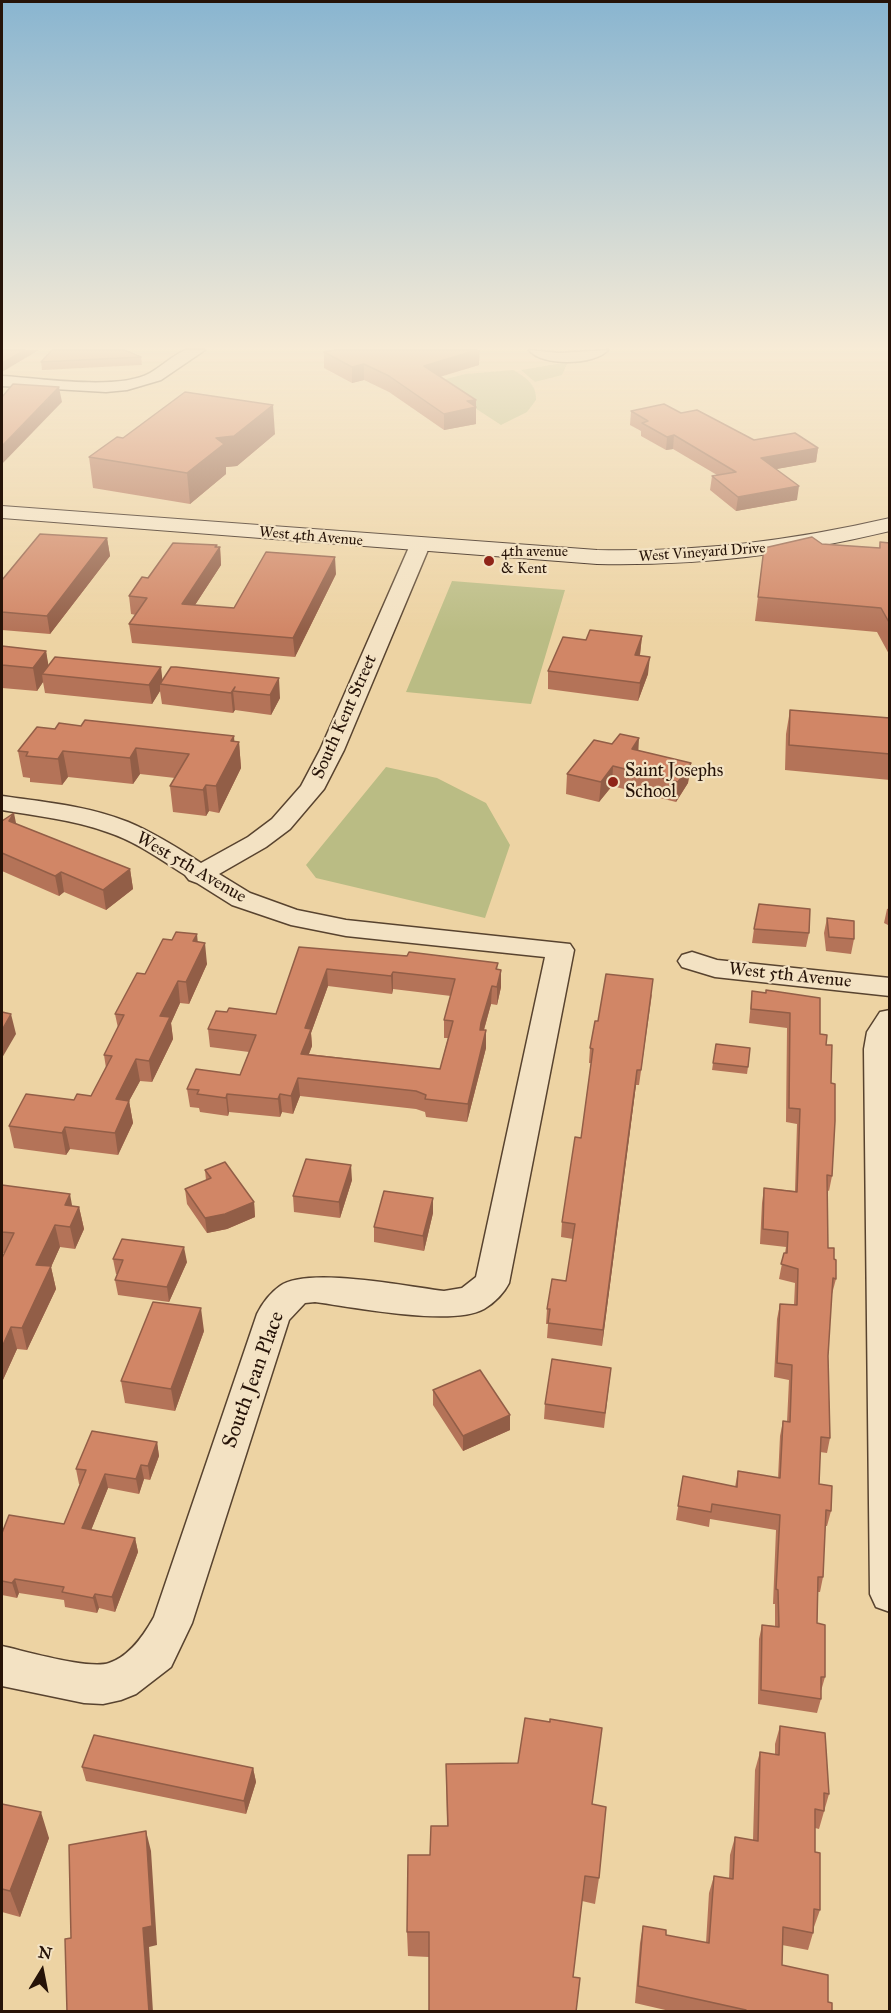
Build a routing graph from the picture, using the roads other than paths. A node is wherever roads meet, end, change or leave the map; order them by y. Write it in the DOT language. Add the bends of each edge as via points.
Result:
graph roads {
  1 [pos="2,512"];
  2 [pos="890,524"];
  3 [pos="420,545"];
  4 [pos="620,558"];
  5 [pos="2,803"];
  6 [pos="198,875"];
  7 [pos="560,950"];
  8 [pos="692,961"];
  9 [pos="890,987"];
  10 [pos="890,1019"];
  11 [pos="890,1594"];
  12 [pos="2,1666"];
  1 -- 3 [label="main road, West 4th Avenue"];
  2 -- 4 [label="main road, West Vineyard Drive" via="752,551"];
  3 -- 4 [label="main road, West 4th Avenue"];
  3 -- 6 [label="street, South Kent Street" via="312,789 281,824"];
  5 -- 6 [label="street, West 5th Avenue" via="66,812 118,827 157,846"];
  6 -- 7 [label="street, West 5th Avenue" via="241,899 319,923"];
  7 -- 12 [label="street, South Jean Place" via="492,1283 471,1300 444,1304 315,1288 293,1294 274,1314 171,1623 156,1653 121,1680 103,1684"];
  8 -- 9 [label="street, West 5th Avenue" via="715,968"];
  10 -- 11 [label="street" via="882,1032 879,1049"];
}
